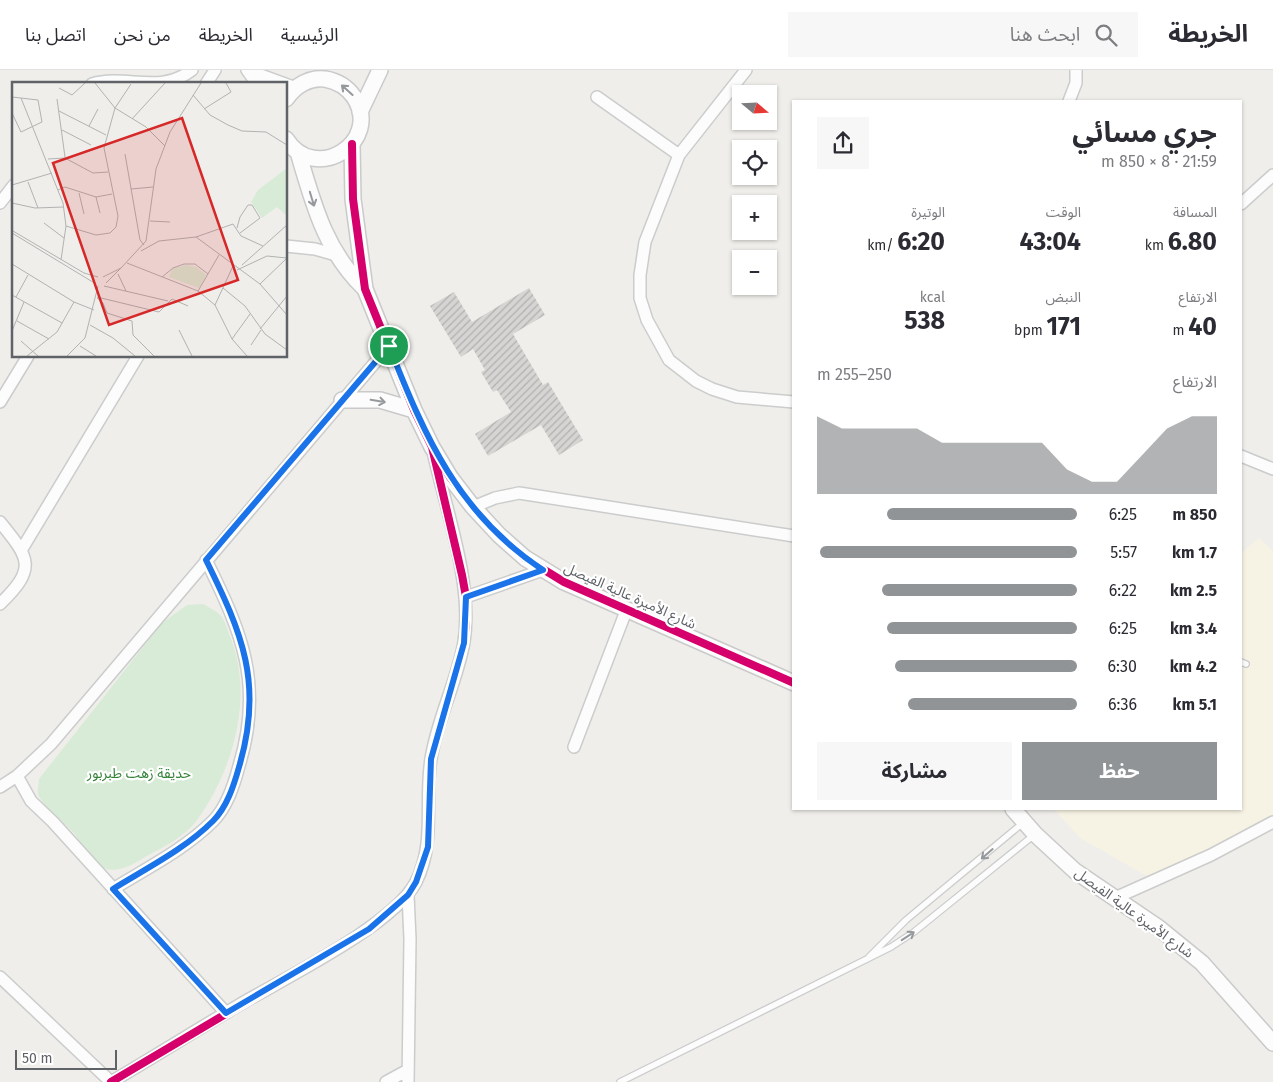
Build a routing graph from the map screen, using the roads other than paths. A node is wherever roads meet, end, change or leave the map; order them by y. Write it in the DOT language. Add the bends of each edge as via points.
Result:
graph roads {
  1 [pos="192,70"];
  2 [pos="215,70"];
  3 [pos="247,70"];
  4 [pos="380,70"];
  5 [pos="746,70"];
  6 [pos="1076,70"];
  7 [pos="318,75"];
  8 [pos="102,82"];
  9 [pos="138,82"];
  10 [pos="171,82"];
  11 [pos="207,82"];
  12 [pos="255,82"];
  13 [pos="269,82"];
  14 [pos="291,94"];
  15 [pos="597,97"];
  16 [pos="1069,100"];
  17 [pos="360,112"];
  18 [pos="288,141"];
  19 [pos="352,144"];
  20 [pos="298,152"];
  21 [pos="679,155"];
  22 [pos="1273,175"];
  23 [pos="12,188"];
  24 [pos="0,203"];
  25 [pos="1242,203"];
  26 [pos="288,246"];
  27 [pos="336,255"];
  28 [pos="365,288"];
  29 [pos="389,346"];
  30 [pos="27,358"];
  31 [pos="137,358"];
  32 [pos="342,400"];
  33 [pos="0,402"];
  34 [pos="792,402"];
  35 [pos="414,410"];
  36 [pos="432,447"];
  37 [pos="1242,456"];
  38 [pos="1273,469"];
  39 [pos="473,507"];
  40 [pos="0,522"];
  41 [pos="792,536"];
  42 [pos="22,549"];
  43 [pos="206,560"];
  44 [pos="543,570"];
  45 [pos="466,597"];
  46 [pos="0,604"];
  47 [pos="626,611"];
  48 [pos="792,682"];
  49 [pos="574,747"];
  50 [pos="17,776"];
  51 [pos="0,787"];
  52 [pos="1014,810"];
  53 [pos="1024,822"];
  54 [pos="1273,822"];
  55 [pos="1035,834"];
  56 [pos="113,889"];
  57 [pos="408,895"];
  58 [pos="1115,898"];
  59 [pos="866,960"];
  60 [pos="0,977"];
  61 [pos="226,1013"];
  62 [pos="1273,1043"];
  63 [pos="408,1076"];
  64 [pos="111,1082"];
  65 [pos="386,1082"];
  66 [pos="620,1082"];
  1 -- 10 [label="street"];
  2 -- 11 [label="street"];
  3 -- 12 [label="street"];
  3 -- 13 [label="street"];
  4 -- 17 [label="street, شارع الأميرة عالية الفيصل"];
  5 -- 21 [label="street"];
  6 -- 16 [label="street" via="1076,83"];
  7 -- 14 [label="street"];
  17 -- 7 [label="street, one-way" via="351,92 343,85"];
  8 -- 9 [label="street"];
  15 -- 21 [label="street"];
  17 -- 19 [label="street, شارع الأميرة عالية الفيصل" via="358,134"];
  18 -- 20 [label="street"];
  19 -- 20 [label="street" via="339,154 323,159"];
  19 -- 28 [label="street, شارع الأميرة عالية الفيصل" via="353,198"];
  20 -- 27 [label="street, شارع الأميرة عالية الفيصل, one-way" via="320,222"];
  21 -- 34 [label="street" via="645,242 640,298 647,320 670,360 696,381 712,390 737,397"];
  22 -- 25 [label="street"];
  23 -- 24 [label="street"];
  26 -- 27 [label="street"];
  27 -- 28 [label="street, شارع الأميرة عالية الفيصل"];
  28 -- 29 [label="street, شارع الأميرة عالية الفيصل"];
  29 -- 32 [label="street"];
  29 -- 35 [label="street, شارع الأميرة عالية الفيصل"];
  30 -- 33 [label="street"];
  31 -- 42 [label="street"];
  32 -- 35 [label="street, one-way" via="380,400"];
  32 -- 43 [label="street"];
  35 -- 36 [label="street, شارع الأميرة عالية الفيصل"];
  36 -- 39 [label="street, شارع الأميرة عالية الفيصل"];
  36 -- 45 [label="street"];
  37 -- 38 [label="street"];
  39 -- 41 [label="street" via="519,493"];
  39 -- 44 [label="street, شارع الأميرة عالية الفيصل" via="499,535"];
  40 -- 42 [label="street"];
  42 -- 46 [label="street" via="24,575 19,586"];
  43 -- 50 [label="street" via="51,744"];
  43 -- 56 [label="street" via="229,607 246,657 250,690 246,745 226,802 214,820 191,840"];
  44 -- 45 [label="street"];
  44 -- 47 [label="street, شارع الأميرة عالية الفيصل"];
  45 -- 57 [label="street" via="464,643 431,759 428,847"];
  47 -- 48 [label="street, شارع الأميرة عالية الفيصل"];
  47 -- 49 [label="street"];
  50 -- 51 [label="street"];
  50 -- 56 [label="street" via="31,801"];
  52 -- 53 [label="street, شارع الأميرة عالية الفيصل"];
  53 -- 55 [label="street, شارع الأميرة عالية الفيصل"];
  53 -- 59 [label="lane, one-way" via="906,920"];
  54 -- 58 [label="street" via="1211,855"];
  55 -- 58 [label="street, شارع الأميرة عالية الفيصل" via="1075,871"];
  59 -- 55 [label="lane, one-way" via="914,932"];
  56 -- 61 [label="street"];
  57 -- 61 [label="street" via="369,929"];
  57 -- 63 [label="street"];
  58 -- 62 [label="street, شارع الأميرة عالية الفيصل" via="1202,963"];
  59 -- 66 [label="lane"];
  60 -- 64 [label="street"];
  61 -- 64 [label="street"];
  63 -- 65 [label="street"];
}
